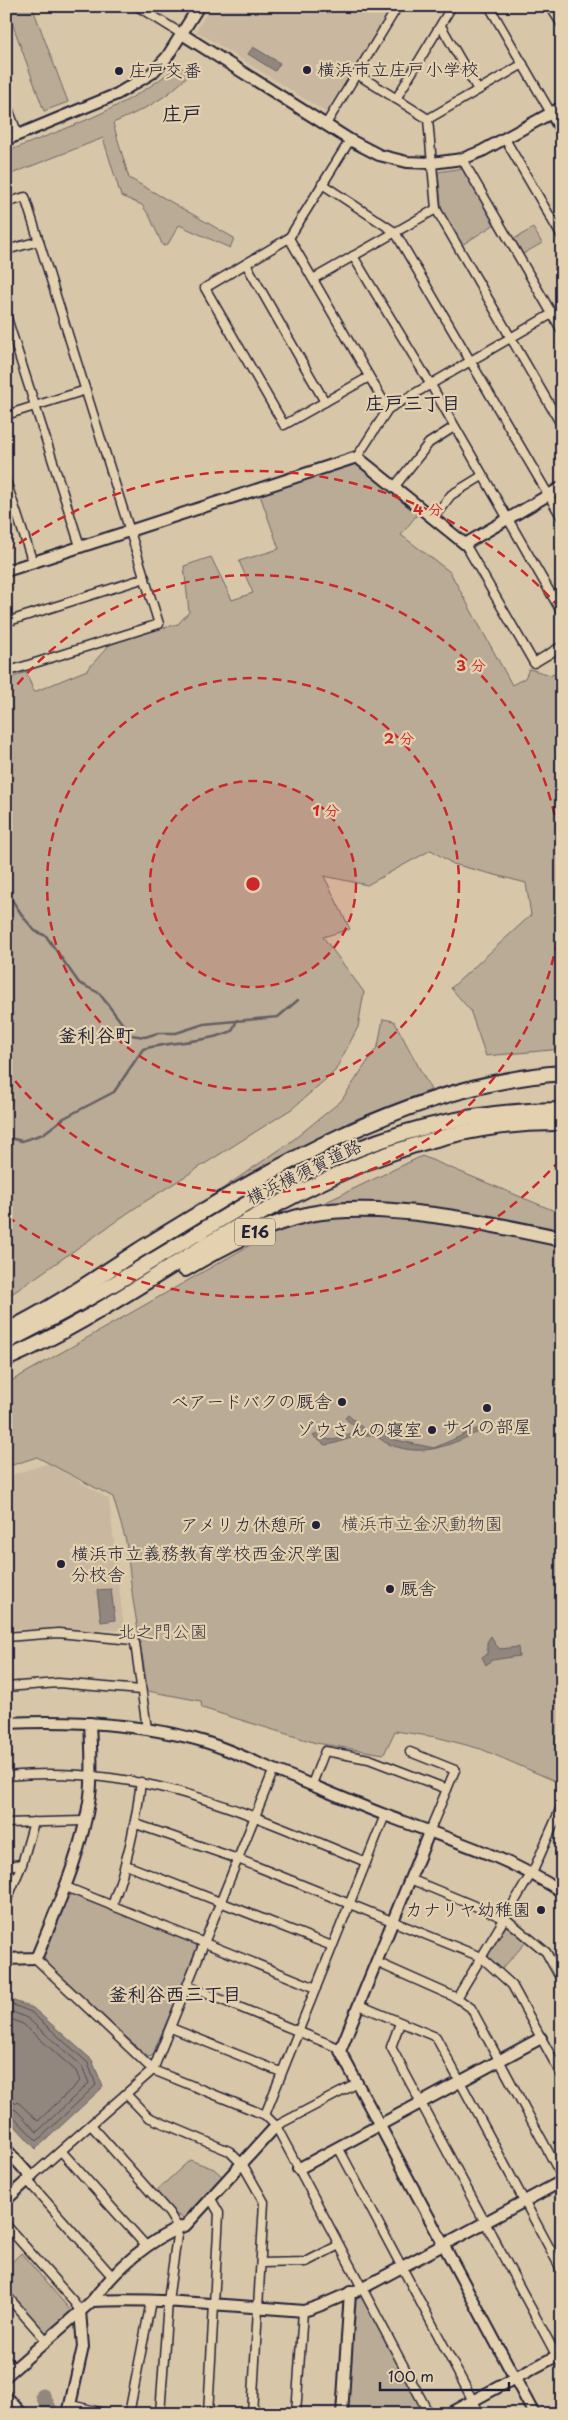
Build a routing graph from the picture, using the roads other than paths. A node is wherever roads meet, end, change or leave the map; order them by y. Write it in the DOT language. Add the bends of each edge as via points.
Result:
graph roads {
  1 [pos="138,6"];
  2 [pos="199,6"];
  3 [pos="398,6"];
  4 [pos="452,6"];
  5 [pos="490,6"];
  6 [pos="550,6"];
  7 [pos="562,25"];
  8 [pos="441,26"];
  9 [pos="182,34"];
  10 [pos="523,64"];
  11 [pos="357,74"];
  12 [pos="478,90"];
  13 [pos="396,98"];
  14 [pos="6,103"];
  15 [pos="562,107"];
  16 [pos="551,113"];
  17 [pos="428,119"];
  18 [pos="326,124"];
  19 [pos="562,131"];
  20 [pos="18,135"];
  21 [pos="505,139"];
  22 [pos="6,140"];
  23 [pos="350,140"];
  24 [pos="462,159"];
  25 [pos="432,163"];
  26 [pos="322,184"];
  27 [pos="6,203"];
  28 [pos="436,209"];
  29 [pos="395,232"];
  30 [pos="562,237"];
  31 [pos="289,238"];
  32 [pos="38,241"];
  33 [pos="6,250"];
  34 [pos="353,256"];
  35 [pos="246,264"];
  36 [pos="313,279"];
  37 [pos="562,308"];
  38 [pos="6,314"];
  39 [pos="552,314"];
  40 [pos="562,331"];
  41 [pos="511,338"];
  42 [pos="471,362"];
  43 [pos="369,377"];
  44 [pos="431,385"];
  45 [pos="86,390"];
  46 [pos="325,402"];
  47 [pos="35,406"];
  48 [pos="388,409"];
  49 [pos="6,416"];
  50 [pos="562,426"];
  51 [pos="454,427"];
  52 [pos="356,457"];
  53 [pos="482,476"];
  54 [pos="6,481"];
  55 [pos="395,486"];
  56 [pos="562,487"];
  57 [pos="549,494"];
  58 [pos="434,518"];
  59 [pos="562,518"];
  60 [pos="507,519"];
  61 [pos="130,531"];
  62 [pos="465,544"];
  63 [pos="80,546"];
  64 [pos="33,563"];
  65 [pos="6,571"];
  66 [pos="145,578"];
  67 [pos="562,613"];
  68 [pos="6,622"];
  69 [pos="562,646"];
  70 [pos="6,672"];
  71 [pos="562,1072"];
  72 [pos="562,1110"];
  73 [pos="498,1120"];
  74 [pos="562,1123"];
  75 [pos="434,1132"];
  76 [pos="562,1239"];
  77 [pos="6,1330"];
  78 [pos="6,1342"];
  79 [pos="6,1360"];
  80 [pos="6,1637"];
  81 [pos="6,1687"];
  82 [pos="141,1690"];
  83 [pos="6,1722"];
  84 [pos="90,1723"];
  85 [pos="147,1729"];
  86 [pos="410,1752"];
  87 [pos="274,1769"];
  88 [pos="91,1774"];
  89 [pos="6,1776"];
  90 [pos="141,1782"];
  91 [pos="312,1784"];
  92 [pos="447,1790"];
  93 [pos="562,1805"];
  94 [pos="385,1815"];
  95 [pos="256,1817"];
  96 [pos="84,1821"];
  97 [pos="34,1822"];
  98 [pos="6,1823"];
  99 [pos="136,1824"];
  100 [pos="430,1830"];
  101 [pos="238,1859"];
  102 [pos="366,1862"];
  103 [pos="22,1864"];
  104 [pos="126,1865"];
  105 [pos="6,1866"];
  106 [pos="532,1872"];
  107 [pos="410,1879"];
  108 [pos="66,1887"];
  109 [pos="562,1892"];
  110 [pos="6,1902"];
  111 [pos="222,1902"];
  112 [pos="350,1905"];
  113 [pos="112,1906"];
  114 [pos="506,1919"];
  115 [pos="393,1922"];
  116 [pos="204,1942"];
  117 [pos="332,1946"];
  118 [pos="481,1957"];
  119 [pos="34,1958"];
  120 [pos="6,1959"];
  121 [pos="376,1962"];
  122 [pos="562,1981"];
  123 [pos="188,1986"];
  124 [pos="316,1988"];
  125 [pos="457,1998"];
  126 [pos="359,2005"];
  127 [pos="400,2023"];
  128 [pos="171,2028"];
  129 [pos="299,2030"];
  130 [pos="541,2038"];
  131 [pos="341,2049"];
  132 [pos="499,2061"];
  133 [pos="153,2070"];
  134 [pos="560,2070"];
  135 [pos="282,2072"];
  136 [pos="460,2082"];
  137 [pos="358,2083"];
  138 [pos="126,2094"];
  139 [pos="421,2102"];
  140 [pos="264,2115"];
  141 [pos="91,2125"];
  142 [pos="380,2125"];
  143 [pos="276,2126"];
  144 [pos="338,2148"];
  145 [pos="6,2149"];
  146 [pos="62,2152"];
  147 [pos="243,2165"];
  148 [pos="298,2168"];
  149 [pos="562,2177"];
  150 [pos="30,2179"];
  151 [pos="562,2181"];
  152 [pos="211,2199"];
  153 [pos="6,2200"];
  154 [pos="524,2200"];
  155 [pos="485,2221"];
  156 [pos="6,2225"];
  157 [pos="178,2228"];
  158 [pos="444,2244"];
  159 [pos="339,2245"];
  160 [pos="147,2247"];
  161 [pos="261,2262"];
  162 [pos="402,2267"];
  163 [pos="562,2271"];
  164 [pos="112,2276"];
  165 [pos="361,2289"];
  166 [pos="350,2292"];
  167 [pos="6,2295"];
  168 [pos="92,2301"];
  169 [pos="151,2301"];
  170 [pos="168,2302"];
  171 [pos="215,2305"];
  172 [pos="258,2308"];
  173 [pos="80,2311"];
  174 [pos="302,2311"];
  175 [pos="46,2340"];
  176 [pos="559,2355"];
  177 [pos="6,2360"];
  178 [pos="562,2366"];
  179 [pos="10,2372"];
  180 [pos="514,2378"];
  181 [pos="6,2396"];
  182 [pos="473,2400"];
  183 [pos="70,2409"];
  184 [pos="22,2414"];
  185 [pos="108,2414"];
  186 [pos="129,2414"];
  187 [pos="160,2414"];
  188 [pos="208,2414"];
  189 [pos="252,2414"];
  190 [pos="296,2414"];
  191 [pos="342,2414"];
  192 [pos="429,2414"];
  193 [pos="448,2414"];
  194 [pos="480,2414"];
  195 [pos="534,2414"];
  1 -- 9 [label="street"];
  2 -- 9 [label="street"];
  3 -- 11 [label="street"];
  4 -- 8 [label="street"];
  5 -- 10 [label="street"];
  6 -- 7 [label="street"];
  8 -- 12 [label="street"];
  8 -- 13 [label="street"];
  9 -- 18 [label="street"];
  9 -- 20 [label="street" via="152,73 136,84"];
  10 -- 12 [label="street"];
  10 -- 16 [label="street"];
  11 -- 13 [label="street"];
  11 -- 18 [label="street"];
  12 -- 17 [label="street"];
  13 -- 17 [label="street"];
  14 -- 20 [label="street"];
  15 -- 16 [label="street"];
  16 -- 19 [label="street"];
  16 -- 21 [label="street"];
  17 -- 25 [label="street"];
  18 -- 23 [label="street"];
  20 -- 22 [label="street"];
  21 -- 24 [label="street"];
  21 -- 30 [label="street"];
  23 -- 25 [label="street" via="389,157"];
  23 -- 26 [label="street"];
  24 -- 25 [label="street"];
  24 -- 39 [label="street"];
  25 -- 28 [label="street"];
  26 -- 29 [label="street"];
  26 -- 31 [label="street"];
  27 -- 32 [label="street" via="25,197"];
  28 -- 29 [label="street"];
  28 -- 41 [label="street"];
  29 -- 34 [label="street"];
  29 -- 42 [label="street"];
  31 -- 35 [label="street"];
  31 -- 36 [label="street"];
  32 -- 33 [label="street"];
  32 -- 45 [label="street"];
  34 -- 36 [label="street"];
  34 -- 44 [label="street"];
  35 -- 46 [label="street"];
  35 -- 46 [label="street" via="205,288 284,425"];
  36 -- 43 [label="street"];
  37 -- 39 [label="street"];
  38 -- 47 [label="street"];
  39 -- 40 [label="street"];
  39 -- 41 [label="street"];
  41 -- 42 [label="street"];
  41 -- 50 [label="street"];
  42 -- 44 [label="street"];
  42 -- 57 [label="street"];
  43 -- 46 [label="street"];
  43 -- 48 [label="street"];
  44 -- 48 [label="street"];
  44 -- 51 [label="street"];
  45 -- 47 [label="street"];
  45 -- 61 [label="street"];
  47 -- 49 [label="street"];
  47 -- 63 [label="street"];
  48 -- 52 [label="street"];
  51 -- 53 [label="street"];
  51 -- 55 [label="street" via="429,443"];
  52 -- 55 [label="street"];
  52 -- 61 [label="street"];
  53 -- 58 [label="street" via="451,495"];
  53 -- 60 [label="street"];
  54 -- 64 [label="street"];
  55 -- 58 [label="street"];
  56 -- 57 [label="street"];
  57 -- 59 [label="street"];
  57 -- 60 [label="street"];
  58 -- 62 [label="street"];
  60 -- 62 [label="street"];
  60 -- 67 [label="street"];
  61 -- 63 [label="street"];
  61 -- 66 [label="street"];
  62 -- 69 [label="street" via="534,663"];
  63 -- 64 [label="street"];
  64 -- 65 [label="street"];
  66 -- 68 [label="street"];
  66 -- 70 [label="street" via="159,624"];
  71 -- 77 [label="highway, E16" via="486,1084 424,1101 332,1140 266,1175"];
  72 -- 73 [label="highway, 横浜横須賀道路 / E16"];
  73 -- 74 [label="highway, 横浜横須賀道路 / E16"];
  73 -- 75 [label="highway, 横浜横須賀道路 / E16"];
  75 -- 78 [label="highway, 横浜横須賀道路 / E16" via="365,1146 295,1178 82,1302"];
  75 -- 79 [label="highway, 横浜横須賀道路 / E16" via="301,1191 87,1318"];
  76 -- 79 [label="highway, E16" via="497,1225 388,1211 310,1214 275,1224 239,1240 46,1347"];
  80 -- 82 [label="street" via="58,1633 132,1640"];
  81 -- 82 [label="street" via="58,1683"];
  82 -- 85 [label="street"];
  83 -- 84 [label="street" via="51,1720"];
  84 -- 85 [label="street"];
  84 -- 88 [label="street"];
  85 -- 87 [label="street" via="196,1739"];
  86 -- 92 [label="street" via="454,1770"];
  87 -- 91 [label="street"];
  87 -- 95 [label="street"];
  88 -- 89 [label="street"];
  88 -- 90 [label="street"];
  88 -- 96 [label="street"];
  90 -- 95 [label="street" via="186,1793"];
  90 -- 99 [label="street"];
  91 -- 92 [label="street" via="325,1751 369,1758"];
  91 -- 94 [label="street"];
  92 -- 100 [label="street"];
  93 -- 106 [label="street"];
  94 -- 100 [label="street"];
  94 -- 102 [label="street"];
  95 -- 101 [label="street"];
  95 -- 102 [label="street"];
  96 -- 97 [label="street"];
  96 -- 108 [label="street"];
  97 -- 98 [label="street"];
  97 -- 103 [label="street"];
  99 -- 101 [label="street"];
  99 -- 104 [label="street"];
  100 -- 106 [label="street"];
  100 -- 107 [label="street"];
  101 -- 111 [label="street"];
  101 -- 112 [label="street"];
  102 -- 112 [label="street"];
  103 -- 105 [label="street"];
  103 -- 110 [label="street"];
  104 -- 111 [label="street"];
  104 -- 113 [label="street"];
  106 -- 109 [label="street"];
  106 -- 114 [label="street"];
  107 -- 114 [label="street"];
  107 -- 115 [label="street"];
  108 -- 113 [label="street"];
  108 -- 119 [label="street"];
  111 -- 116 [label="street"];
  111 -- 117 [label="street"];
  112 -- 115 [label="street"];
  112 -- 117 [label="street"];
  113 -- 116 [label="street"];
  114 -- 118 [label="street"];
  114 -- 122 [label="street" via="546,1952"];
  115 -- 118 [label="street"];
  115 -- 121 [label="street"];
  116 -- 123 [label="street"];
  116 -- 124 [label="street"];
  117 -- 124 [label="street"];
  118 -- 125 [label="street"];
  118 -- 130 [label="street" via="512,1985"];
  119 -- 120 [label="street"];
  119 -- 133 [label="street"];
  121 -- 125 [label="street"];
  121 -- 126 [label="street"];
  123 -- 128 [label="street"];
  123 -- 129 [label="street"];
  124 -- 129 [label="street"];
  125 -- 132 [label="street" via="471,2008"];
  126 -- 127 [label="street"];
  126 -- 131 [label="street"];
  127 -- 136 [label="street" via="436,2037"];
  127 -- 139 [label="street" via="391,2047"];
  128 -- 133 [label="street"];
  128 -- 135 [label="street"];
  129 -- 131 [label="street"];
  129 -- 135 [label="street"];
  130 -- 132 [label="street"];
  130 -- 134 [label="street"];
  131 -- 137 [label="street"];
  132 -- 136 [label="street"];
  132 -- 149 [label="street"];
  133 -- 138 [label="street"];
  133 -- 140 [label="street"];
  135 -- 140 [label="street"];
  136 -- 139 [label="street"];
  136 -- 154 [label="street"];
  137 -- 142 [label="street"];
  137 -- 143 [label="street"];
  138 -- 141 [label="street"];
  138 -- 147 [label="street" via="148,2117 229,2151"];
  139 -- 142 [label="street"];
  139 -- 155 [label="street"];
  140 -- 143 [label="street"];
  141 -- 146 [label="street"];
  141 -- 157 [label="street"];
  142 -- 144 [label="street"];
  142 -- 158 [label="street"];
  143 -- 147 [label="street"];
  143 -- 148 [label="street"];
  144 -- 148 [label="street"];
  144 -- 162 [label="street"];
  145 -- 150 [label="street"];
  146 -- 150 [label="street"];
  146 -- 160 [label="street"];
  147 -- 152 [label="street"];
  147 -- 161 [label="street" via="264,2202"];
  148 -- 159 [label="street"];
  150 -- 153 [label="street"];
  150 -- 164 [label="street"];
  151 -- 154 [label="street"];
  152 -- 157 [label="street" via="186,2225"];
  152 -- 171 [label="street" via="219,2213"];
  154 -- 155 [label="street"];
  154 -- 163 [label="street"];
  155 -- 158 [label="street"];
  155 -- 176 [label="street"];
  156 -- 173 [label="street"];
  157 -- 160 [label="street" via="166,2232"];
  157 -- 170 [label="street"];
  158 -- 162 [label="street"];
  158 -- 180 [label="street"];
  159 -- 161 [label="street" via="306,2262"];
  159 -- 165 [label="street"];
  160 -- 164 [label="street"];
  161 -- 172 [label="street"];
  162 -- 165 [label="street"];
  162 -- 182 [label="street"];
  164 -- 168 [label="street"];
  165 -- 166 [label="street"];
  165 -- 192 [label="street"];
  166 -- 174 [label="street" via="321,2307"];
  166 -- 191 [label="street"];
  167 -- 175 [label="street"];
  168 -- 169 [label="street"];
  168 -- 173 [label="street"];
  169 -- 170 [label="street"];
  169 -- 186 [label="street"];
  170 -- 171 [label="street"];
  170 -- 187 [label="street"];
  171 -- 172 [label="street"];
  171 -- 188 [label="street"];
  172 -- 174 [label="street"];
  172 -- 189 [label="street"];
  173 -- 175 [label="street"];
  173 -- 183 [label="street" via="83,2347"];
  174 -- 190 [label="street"];
  175 -- 179 [label="street"];
  176 -- 178 [label="street"];
  176 -- 180 [label="street"];
  177 -- 179 [label="street"];
  180 -- 182 [label="street"];
  180 -- 195 [label="street"];
  181 -- 184 [label="street"];
  182 -- 193 [label="street"];
  182 -- 194 [label="street"];
  183 -- 185 [label="street"];
}
